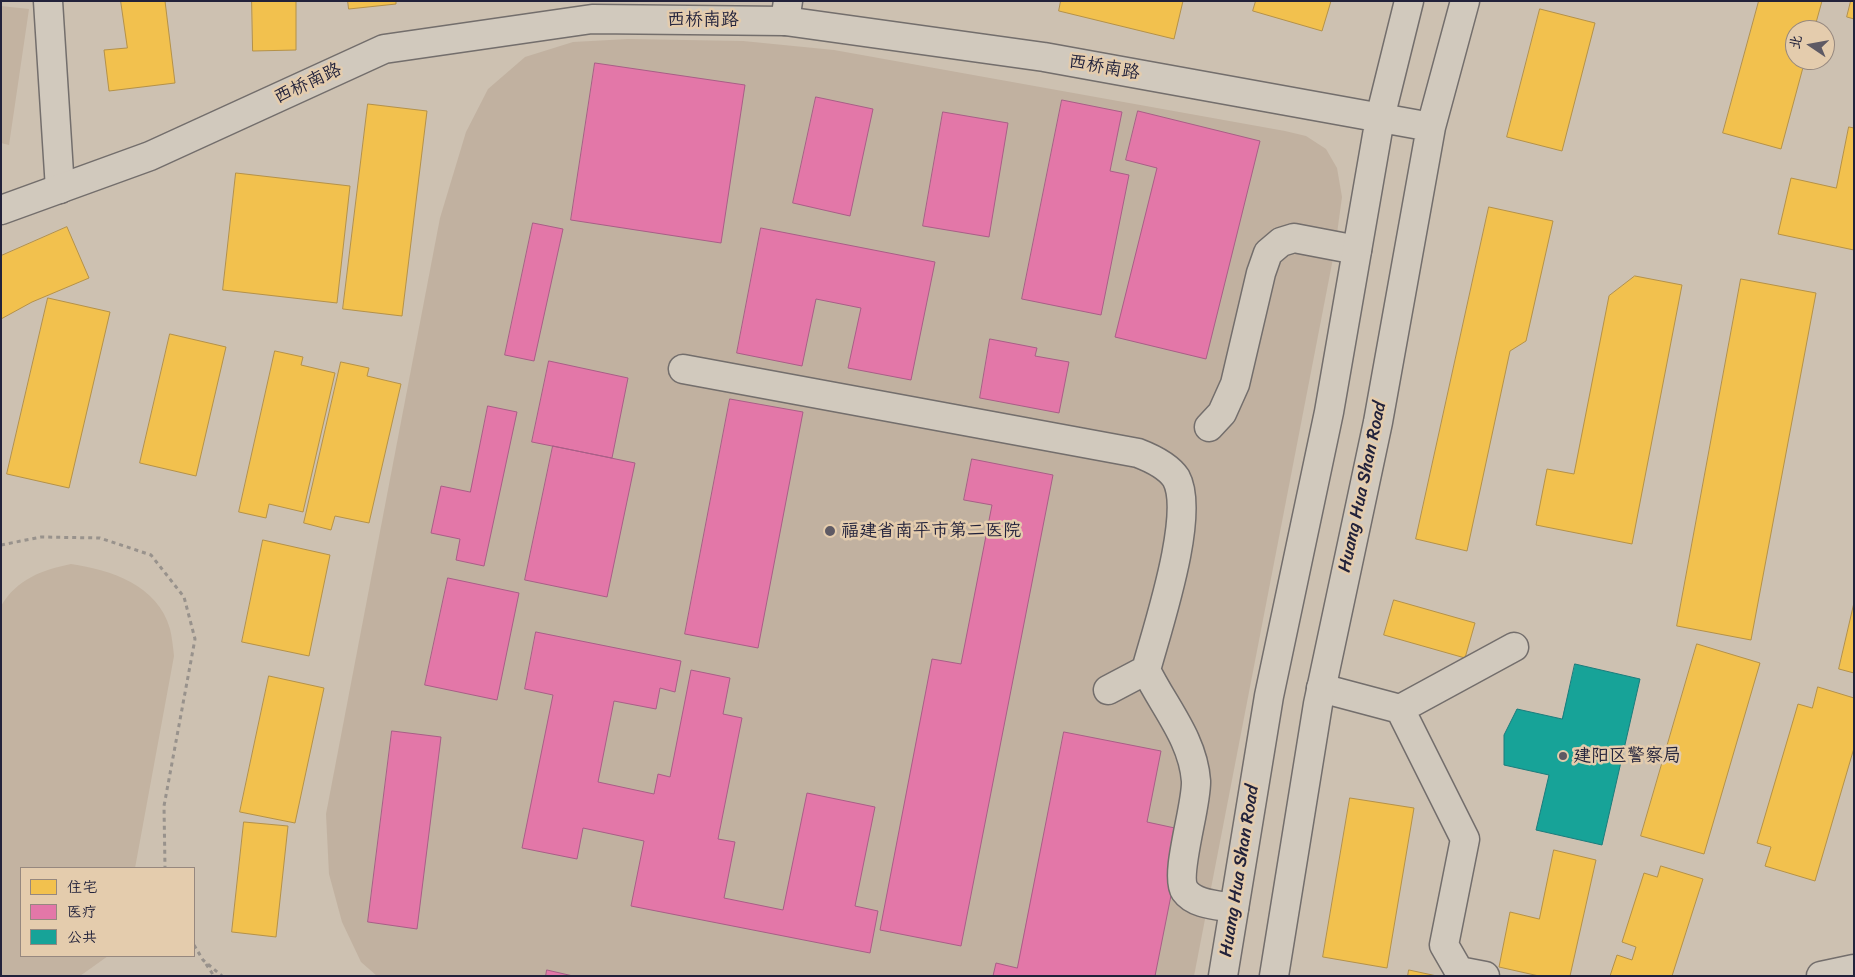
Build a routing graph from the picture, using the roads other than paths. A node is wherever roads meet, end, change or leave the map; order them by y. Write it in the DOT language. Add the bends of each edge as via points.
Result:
graph roads {
  1 [pos="48,1"];
  2 [pos="1409,1"];
  3 [pos="1465,1"];
  4 [pos="787,11"];
  5 [pos="1380,118"];
  6 [pos="1431,127"];
  7 [pos="60,189"];
  8 [pos="1,210"];
  9 [pos="1358,250"];
  10 [pos="683,369"];
  11 [pos="1209,427"];
  12 [pos="1514,647"];
  13 [pos="1146,670"];
  14 [pos="1321,688"];
  15 [pos="1108,690"];
  16 [pos="1400,709"];
  17 [pos="1234,908"];
  18 [pos="1854,969"];
  19 [pos="1223,976"];
  20 [pos="1274,976"];
  21 [pos="1485,976"];
  22 [pos="1821,976"];
  1 -- 7 [label="main road"];
  2 -- 5 [label="main road, Huang Hua Shan Road"];
  3 -- 6 [label="main road, Huang Hua Shan Road"];
  4 -- 5 [label="main road, 西桥南路"];
  4 -- 7 [label="main road, 西桥南路" via="592,19 384,49 150,156"];
  5 -- 6 [label="main road, 西桥南路"];
  5 -- 9 [label="main road, Huang Hua Shan Road"];
  6 -- 14 [label="main road, Huang Hua Shan Road" via="1378,422"];
  7 -- 8 [label="main road, 西桥南路"];
  9 -- 11 [label="main road" via="1294,238 1282,242 1268,253 1235,384 1222,413"];
  9 -- 17 [label="main road, Huang Hua Shan Road" via="1329,412 1269,696"];
  10 -- 13 [label="main road" via="1138,453 1153,459 1175,477 1181,491 1182,508 1181,529"];
  12 -- 16 [label="main road"];
  13 -- 15 [label="main road"];
  13 -- 17 [label="main road" via="1181,729 1194,766 1195,800 1181,875 1184,890 1195,900"];
  14 -- 16 [label="main road"];
  14 -- 20 [label="main road, Huang Hua Shan Road"];
  16 -- 21 [label="main road" via="1465,839 1444,945 1459,971"];
  17 -- 19 [label="main road, Huang Hua Shan Road"];
  18 -- 22 [label="main road"];
}
